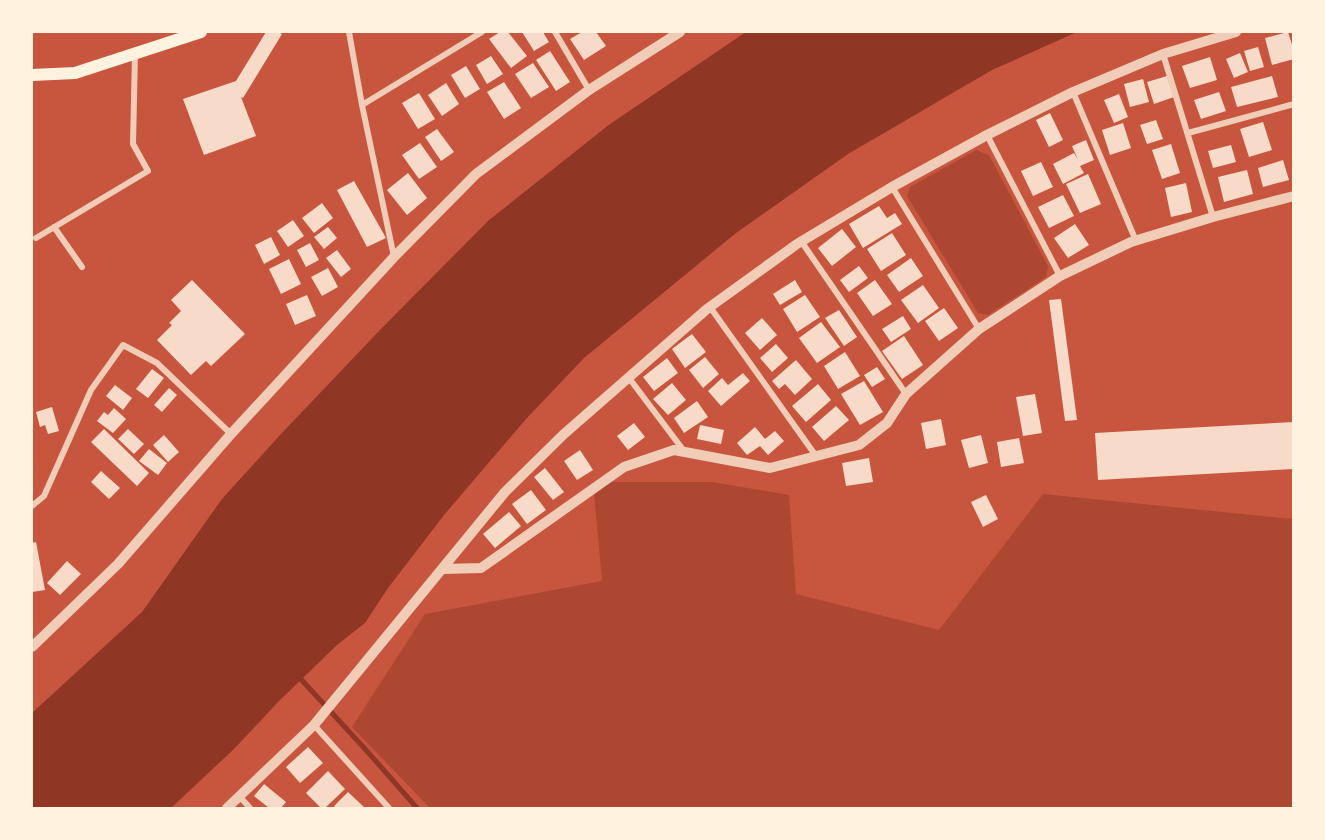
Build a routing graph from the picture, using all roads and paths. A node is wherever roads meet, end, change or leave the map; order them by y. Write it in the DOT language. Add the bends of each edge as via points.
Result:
graph roads {
  1 [pos="201,32"];
  2 [pos="349,32"];
  3 [pos="482,32"];
  4 [pos="555,32"];
  5 [pos="680,32"];
  6 [pos="1236,32"];
  7 [pos="135,54"];
  8 [pos="1163,54"];
  9 [pos="32,75"];
  10 [pos="589,90"];
  11 [pos="1073,92"];
  12 [pos="1293,104"];
  13 [pos="362,105"];
  14 [pos="1188,133"];
  15 [pos="987,135"];
  16 [pos="892,187"];
  17 [pos="1293,196"];
  18 [pos="1214,217"];
  19 [pos="54,227"];
  20 [pos="36,238"];
  21 [pos="801,241"];
  22 [pos="1136,241"];
  23 [pos="394,257"];
  24 [pos="82,267"];
  25 [pos="1060,276"];
  26 [pos="710,307"];
  27 [pos="979,329"];
  28 [pos="629,378"];
  29 [pos="906,394"];
  30 [pos="231,434"];
  31 [pos="684,452"];
  32 [pos="816,456"];
  33 [pos="32,506"];
  34 [pos="443,569"];
  35 [pos="32,647"];
  36 [pos="314,725"];
  37 [pos="240,797"];
  38 [pos="227,808"];
  39 [pos="250,808"];
  40 [pos="388,808"];
  1 -- 7 [label="main road"];
  2 -- 13 [label="street"];
  3 -- 13 [label="street"];
  4 -- 10 [label="street"];
  5 -- 10 [label="street"];
  6 -- 8 [label="street"];
  7 -- 9 [label="main road" via="75,73"];
  7 -- 19 [label="street" via="133,144 148,171"];
  8 -- 11 [label="street"];
  8 -- 14 [label="street"];
  10 -- 23 [label="street" via="476,174"];
  11 -- 15 [label="street"];
  11 -- 22 [label="street"];
  12 -- 14 [label="street"];
  13 -- 23 [label="street"];
  14 -- 18 [label="street"];
  15 -- 16 [label="street"];
  15 -- 25 [label="street"];
  16 -- 21 [label="street"];
  16 -- 27 [label="street"];
  17 -- 18 [label="street"];
  18 -- 22 [label="street"];
  19 -- 20 [label="street"];
  19 -- 24 [label="street"];
  21 -- 26 [label="street"];
  21 -- 29 [label="street"];
  22 -- 25 [label="street"];
  23 -- 30 [label="street"];
  25 -- 27 [label="street"];
  26 -- 28 [label="street"];
  26 -- 32 [label="street"];
  27 -- 29 [label="street"];
  28 -- 31 [label="street"];
  28 -- 34 [label="street" via="505,492"];
  29 -- 32 [label="street" via="887,423 859,445"];
  30 -- 33 [label="street" via="156,363 123,345 91,390 44,496"];
  30 -- 35 [label="street" via="118,564"];
  31 -- 32 [label="street" via="770,468"];
  31 -- 34 [label="street" via="674,450 624,467 481,568"];
  34 -- 36 [label="street"];
  36 -- 37 [label="street"];
  36 -- 40 [label="street"];
  37 -- 38 [label="street"];
  37 -- 39 [label="street"];
}
